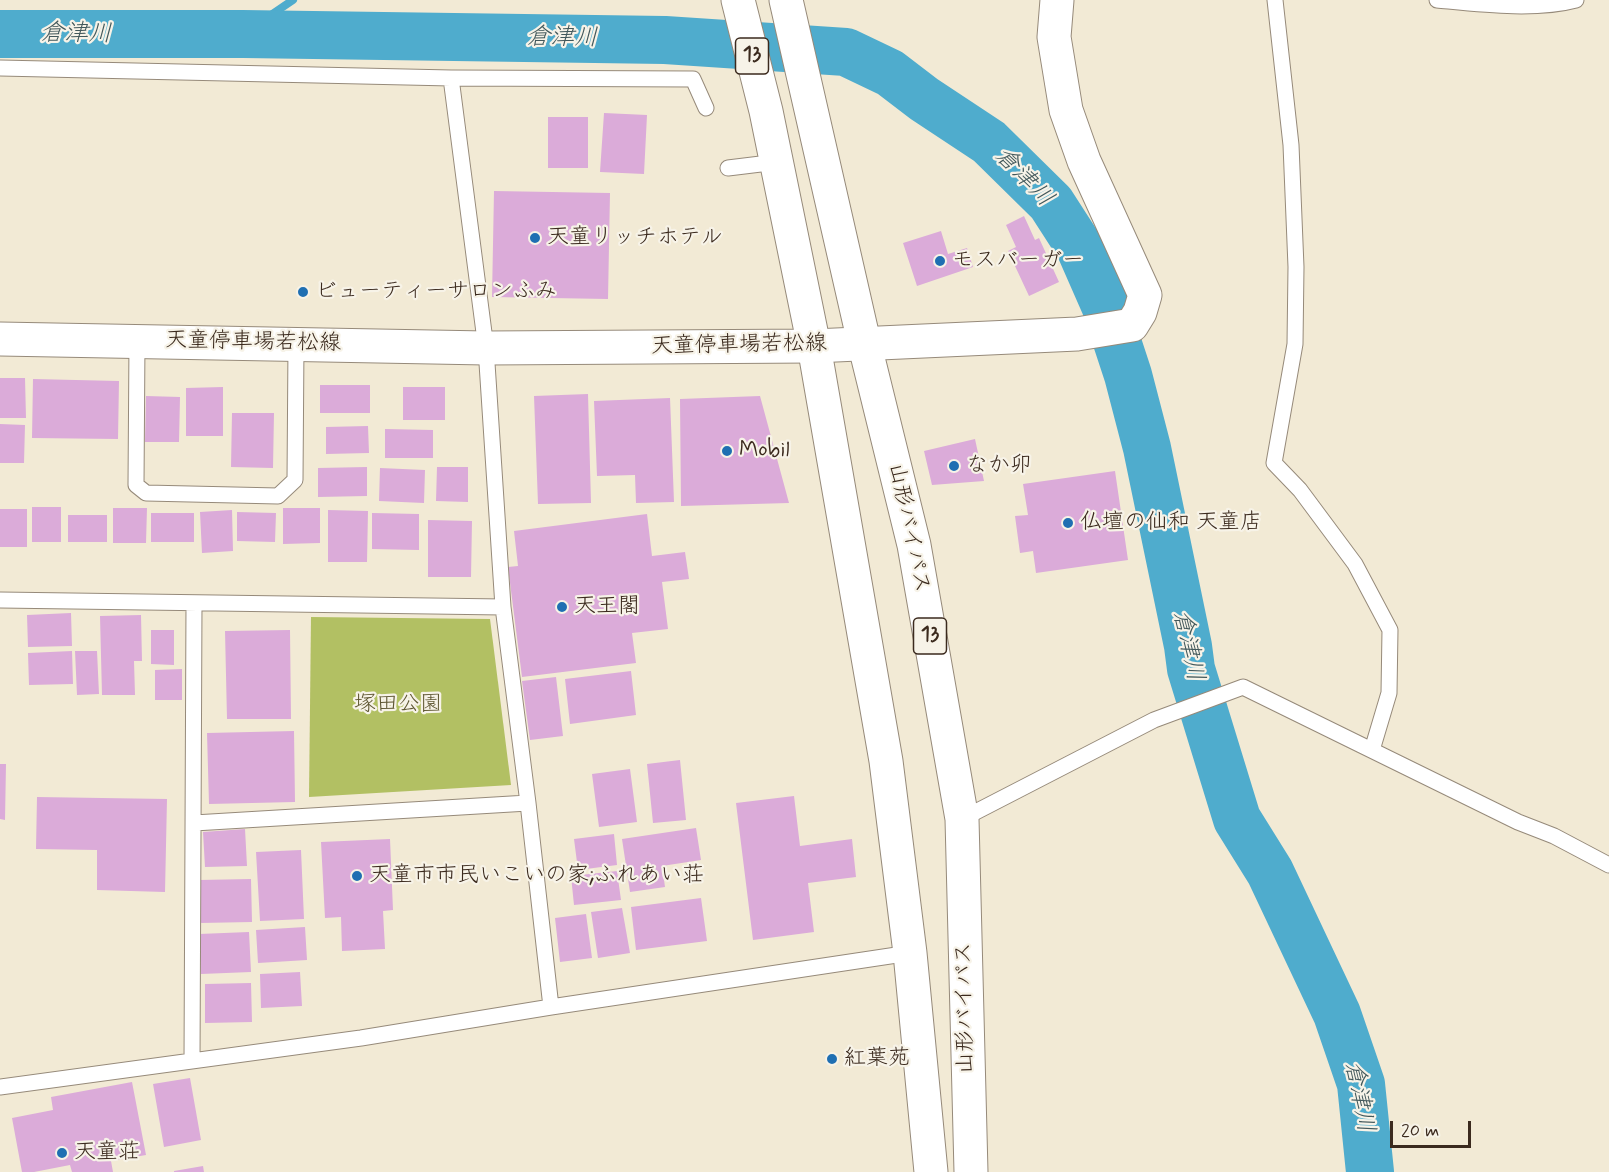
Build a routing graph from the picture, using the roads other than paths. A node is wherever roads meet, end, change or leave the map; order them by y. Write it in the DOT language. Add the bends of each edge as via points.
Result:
graph roads {
  1 [pos="738,0"];
  2 [pos="786,0"];
  3 [pos="1057,0"];
  4 [pos="1275,0"];
  5 [pos="1437,0"];
  6 [pos="1576,0"];
  7 [pos="0,68"];
  8 [pos="451,78"];
  9 [pos="705,108"];
  10 [pos="777,162"];
  11 [pos="728,168"];
  12 [pos="0,339"];
  13 [pos="137,341"];
  14 [pos="864,342"];
  15 [pos="297,344"];
  16 [pos="814,346"];
  17 [pos="486,348"];
  18 [pos="0,600"];
  19 [pos="194,603"];
  20 [pos="503,607"];
  21 [pos="1372,750"];
  22 [pos="528,803"];
  23 [pos="962,819"];
  24 [pos="194,823"];
  25 [pos="1609,865"];
  26 [pos="910,953"];
  27 [pos="551,1007"];
  28 [pos="192,1061"];
  29 [pos="0,1087"];
  30 [pos="931,1172"];
  31 [pos="971,1172"];
  1 -- 10 [label="main road, 山形バイパス / 13"];
  2 -- 14 [label="main road, 山形バイパス / 13"];
  3 -- 14 [label="main road, 天童停車場若松線" via="1054,37 1066,110 1084,161 1145,295 1140,312 1132,325 1077,334"];
  4 -- 21 [label="lane" via="1291,145 1296,267 1295,344 1274,463 1300,490 1354,564 1390,630 1389,693"];
  5 -- 6 [label="lane" via="1493,5 1562,4"];
  7 -- 8 [label="lane"];
  8 -- 9 [label="lane" via="693,79"];
  8 -- 17 [label="lane"];
  10 -- 11 [label="lane"];
  10 -- 16 [label="main road, 山形バイパス / 13"];
  12 -- 13 [label="main road, 天童停車場若松線"];
  13 -- 15 [label="main road, 天童停車場若松線"];
  13 -- 15 [label="lane" via="136,484 146,493 267,496 278,496 295,480"];
  14 -- 16 [label="main road, 天童停車場若松線"];
  14 -- 23 [label="main road, 山形バイパス / 13" via="914,545"];
  15 -- 17 [label="main road, 天童停車場若松線"];
  16 -- 17 [label="main road, 天童停車場若松線"];
  16 -- 26 [label="main road, 山形バイパス / 13" via="886,761"];
  17 -- 20 [label="lane"];
  18 -- 19 [label="lane"];
  19 -- 20 [label="lane"];
  19 -- 24 [label="lane"];
  20 -- 22 [label="lane"];
  21 -- 23 [label="lane" via="1243,687 1154,720"];
  21 -- 25 [label="lane"];
  22 -- 24 [label="lane"];
  22 -- 27 [label="lane"];
  23 -- 31 [label="main road, 山形バイパス / 13"];
  24 -- 28 [label="lane"];
  26 -- 27 [label="lane"];
  26 -- 30 [label="main road, 山形バイパス / 13"];
  27 -- 28 [label="lane"];
  28 -- 29 [label="lane"];
}
